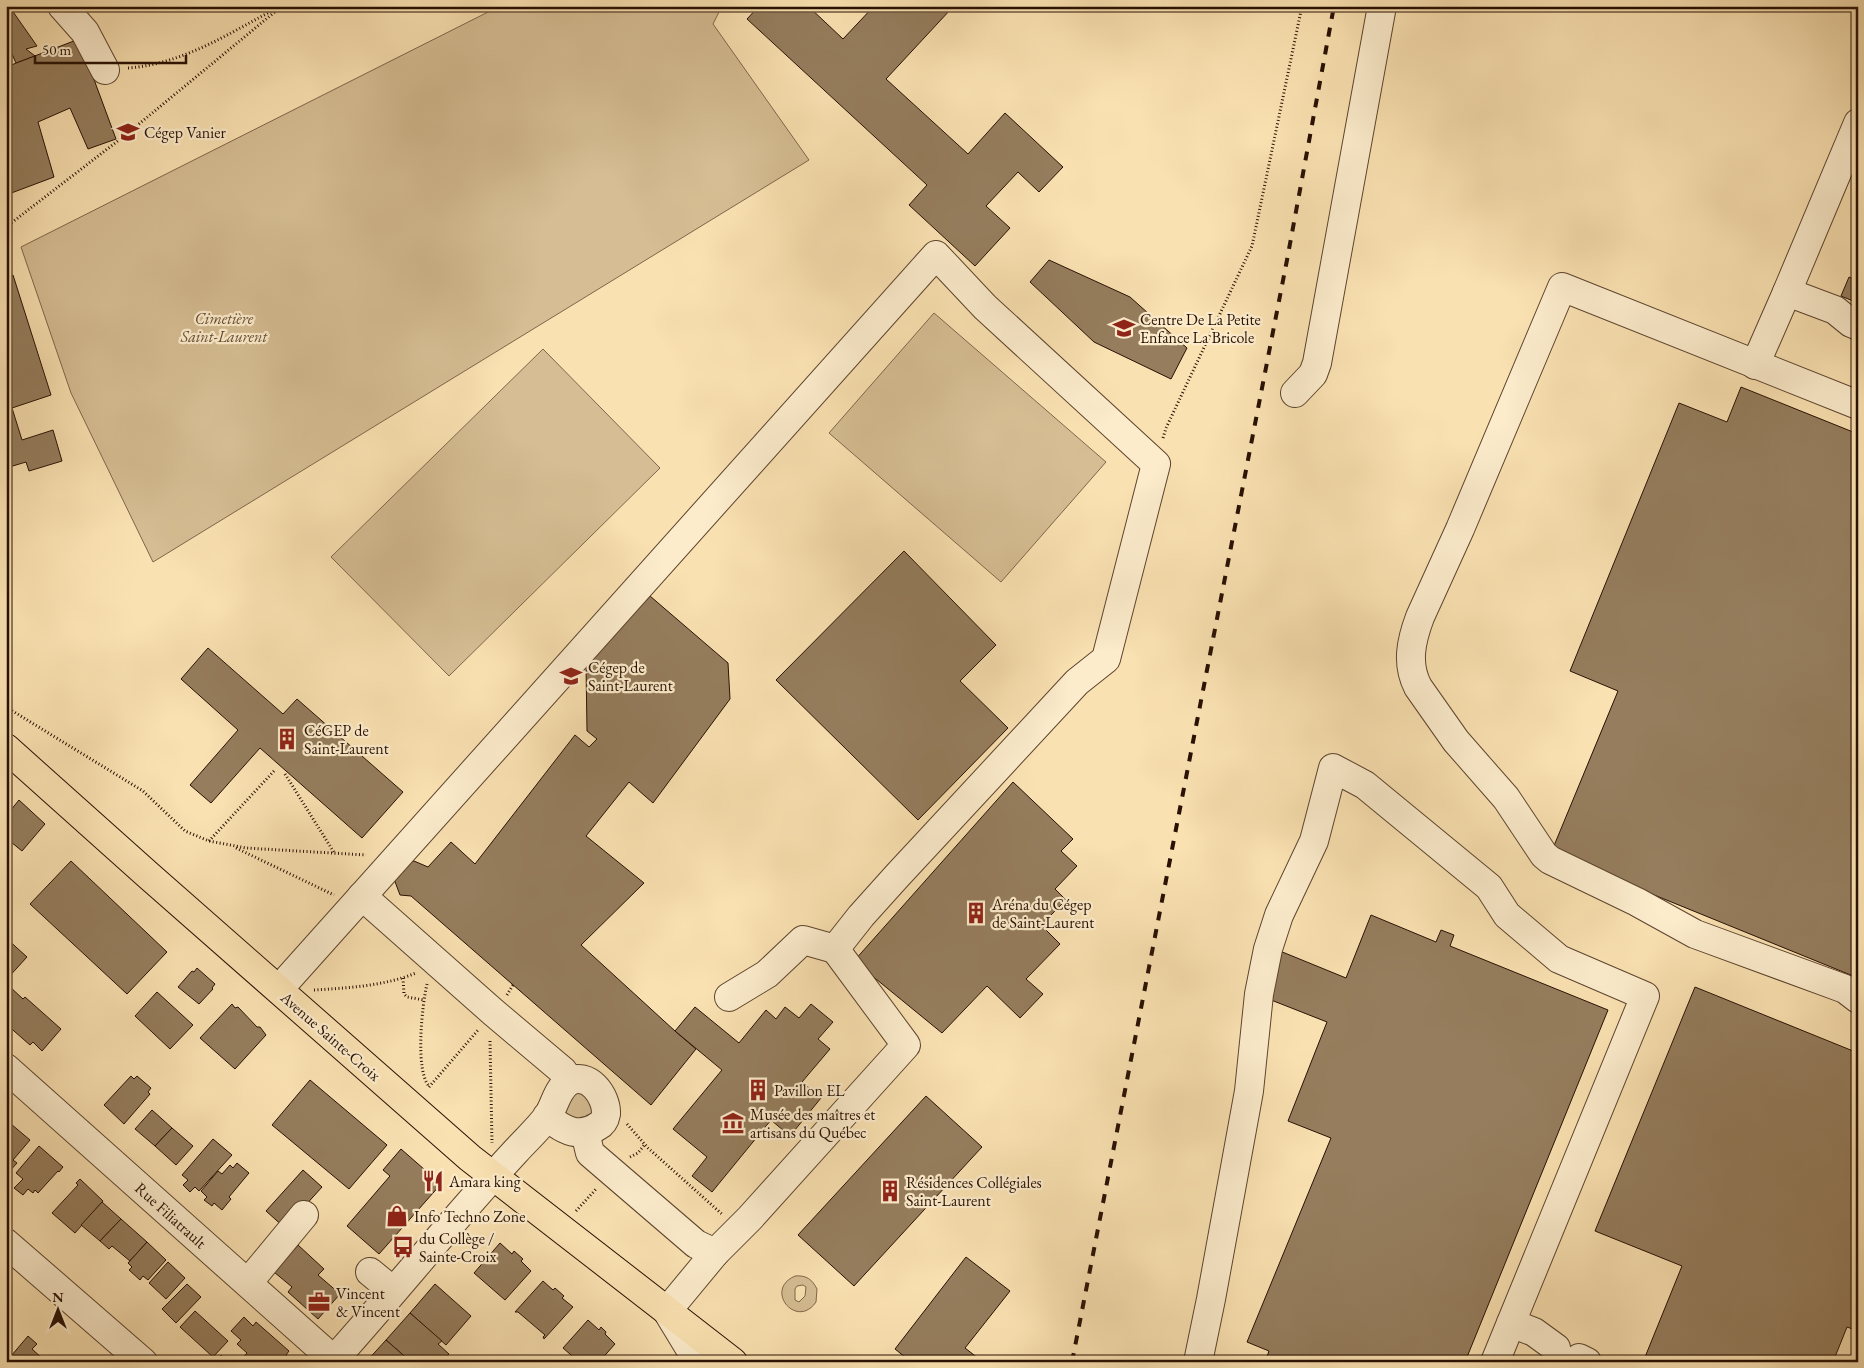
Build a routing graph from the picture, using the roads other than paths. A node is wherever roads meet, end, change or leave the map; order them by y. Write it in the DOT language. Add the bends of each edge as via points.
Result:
graph roads {
  1 [pos="1382,6"];
  2 [pos="68,9"];
  3 [pos="105,70"];
  4 [pos="1858,123"];
  5 [pos="1787,292"];
  6 [pos="1858,326"];
  7 [pos="1755,365"];
  8 [pos="1295,393"];
  9 [pos="1858,405"];
  10 [pos="6,748"];
  11 [pos="351,897"];
  12 [pos="835,949"];
  13 [pos="279,990"];
  14 [pos="729,997"];
  15 [pos="1858,999"];
  16 [pos="6,1068"];
  17 [pos="570,1081"];
  18 [pos="547,1116"];
  19 [pos="584,1132"];
  20 [pos="493,1176"];
  21 [pos="304,1215"];
  22 [pos="6,1243"];
  23 [pos="715,1253"];
  24 [pos="370,1272"];
  25 [pos="256,1273"];
  26 [pos="393,1291"];
  27 [pos="667,1311"];
  28 [pos="1511,1323"];
  29 [pos="1574,1356"];
  30 [pos="334,1361"];
  31 [pos="143,1362"];
  32 [pos="698,1362"];
  33 [pos="733,1362"];
  34 [pos="1198,1362"];
  35 [pos="1495,1362"];
  1 -- 8 [label="street" via="1318,363 1313,374"];
  2 -- 3 [label="street" via="85,32"];
  4 -- 5 [label="street"];
  5 -- 6 [label="street" via="1835,310"];
  5 -- 7 [label="street"];
  7 -- 9 [label="street"];
  7 -- 15 [label="street" via="1562,287 1420,617 1412,646 1411,669 1418,687 1456,741 1506,798 1550,860 1694,934 1845,990"];
  10 -- 13 [label="main road, Avenue Sainte-Croix"];
  11 -- 12 [label="street" via="936,255 985,307 1156,464 1106,659 1070,689 861,916"];
  11 -- 13 [label="street"];
  11 -- 17 [label="street" via="493,1012 563,1071"];
  12 -- 14 [label="street" via="803,940 767,974"];
  12 -- 23 [label="street" via="906,1046"];
  13 -- 20 [label="main road, Avenue Sainte-Croix"];
  16 -- 30 [label="street, Rue Filiatrault"];
  17 -- 18 [label="street" via="558,1094"];
  17 -- 19 [label="street" via="581,1078 592,1083 606,1108 601,1124"];
  18 -- 19 [label="street" via="562,1128"];
  18 -- 20 [label="street"];
  19 -- 23 [label="street" via="590,1153 696,1244"];
  20 -- 26 [label="street"];
  20 -- 27 [label="main road, Avenue Sainte-Croix"];
  21 -- 25 [label="street"];
  22 -- 31 [label="street"];
  23 -- 27 [label="street"];
  24 -- 26 [label="street"];
  26 -- 30 [label="street"];
  27 -- 32 [label="street, Avenue Sainte-Croix"];
  27 -- 33 [label="main road, Avenue Sainte-Croix"];
  28 -- 29 [label="street" via="1534,1332"];
  28 -- 34 [label="street" via="1645,996 1559,959 1507,915 1489,887 1365,785 1333,768 1314,840 1278,915 1268,949 1259,994 1249,1091"];
  28 -- 35 [label="street"];
}
